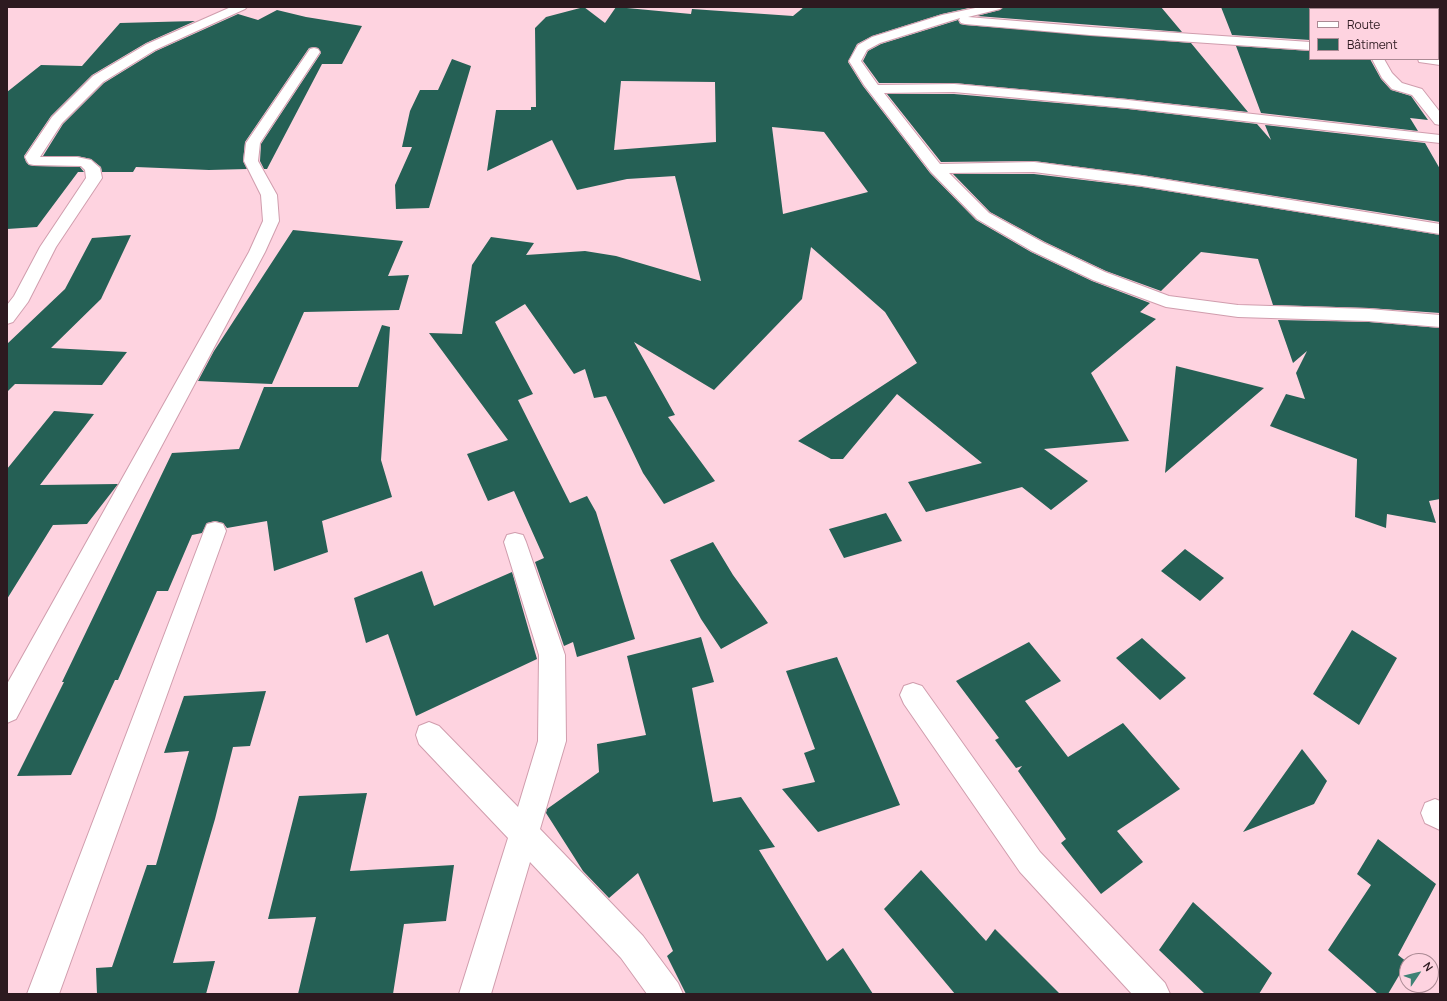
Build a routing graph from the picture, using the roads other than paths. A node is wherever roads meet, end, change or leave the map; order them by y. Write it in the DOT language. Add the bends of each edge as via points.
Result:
graph roads {
  1 [pos="241,7"];
  2 [pos="996,7"];
  3 [pos="946,18"];
  4 [pos="1309,46"];
  5 [pos="314,52"];
  6 [pos="1379,60"];
  7 [pos="876,89"];
  8 [pos="1440,121"];
  9 [pos="1440,140"];
  10 [pos="936,170"];
  11 [pos="1440,229"];
  12 [pos="7,318"];
  13 [pos="1440,321"];
  14 [pos="215,531"];
  15 [pos="515,542"];
  16 [pos="913,695"];
  17 [pos="7,710"];
  18 [pos="429,735"];
  19 [pos="524,834"];
  20 [pos="43,994"];
  21 [pos="475,994"];
  22 [pos="667,994"];
  23 [pos="1154,994"];
  1 -- 12 [label="street" via="151,47 98,79 56,120 32,156 34,161 86,163 92,168 94,178 48,247 22,298"];
  2 -- 3 [label="street"];
  3 -- 4 [label="street"];
  3 -- 7 [label="street" via="876,40 862,48 855,61"];
  5 -- 17 [label="street" via="253,143 250,161 269,195 271,221 257,252"];
  6 -- 8 [label="street" via="1397,86 1417,92"];
  7 -- 9 [label="street" via="954,88"];
  7 -- 10 [label="street"];
  10 -- 11 [label="street" via="1034,167 1142,181"];
  10 -- 13 [label="street" via="983,216 1038,247 1099,276 1166,301 1238,311 1369,315"];
  14 -- 20 [label="street"];
  15 -- 19 [label="street" via="552,655 552,740"];
  16 -- 23 [label="street" via="1030,862"];
  18 -- 19 [label="street"];
  19 -- 21 [label="street"];
  19 -- 22 [label="street" via="632,948"];
}
